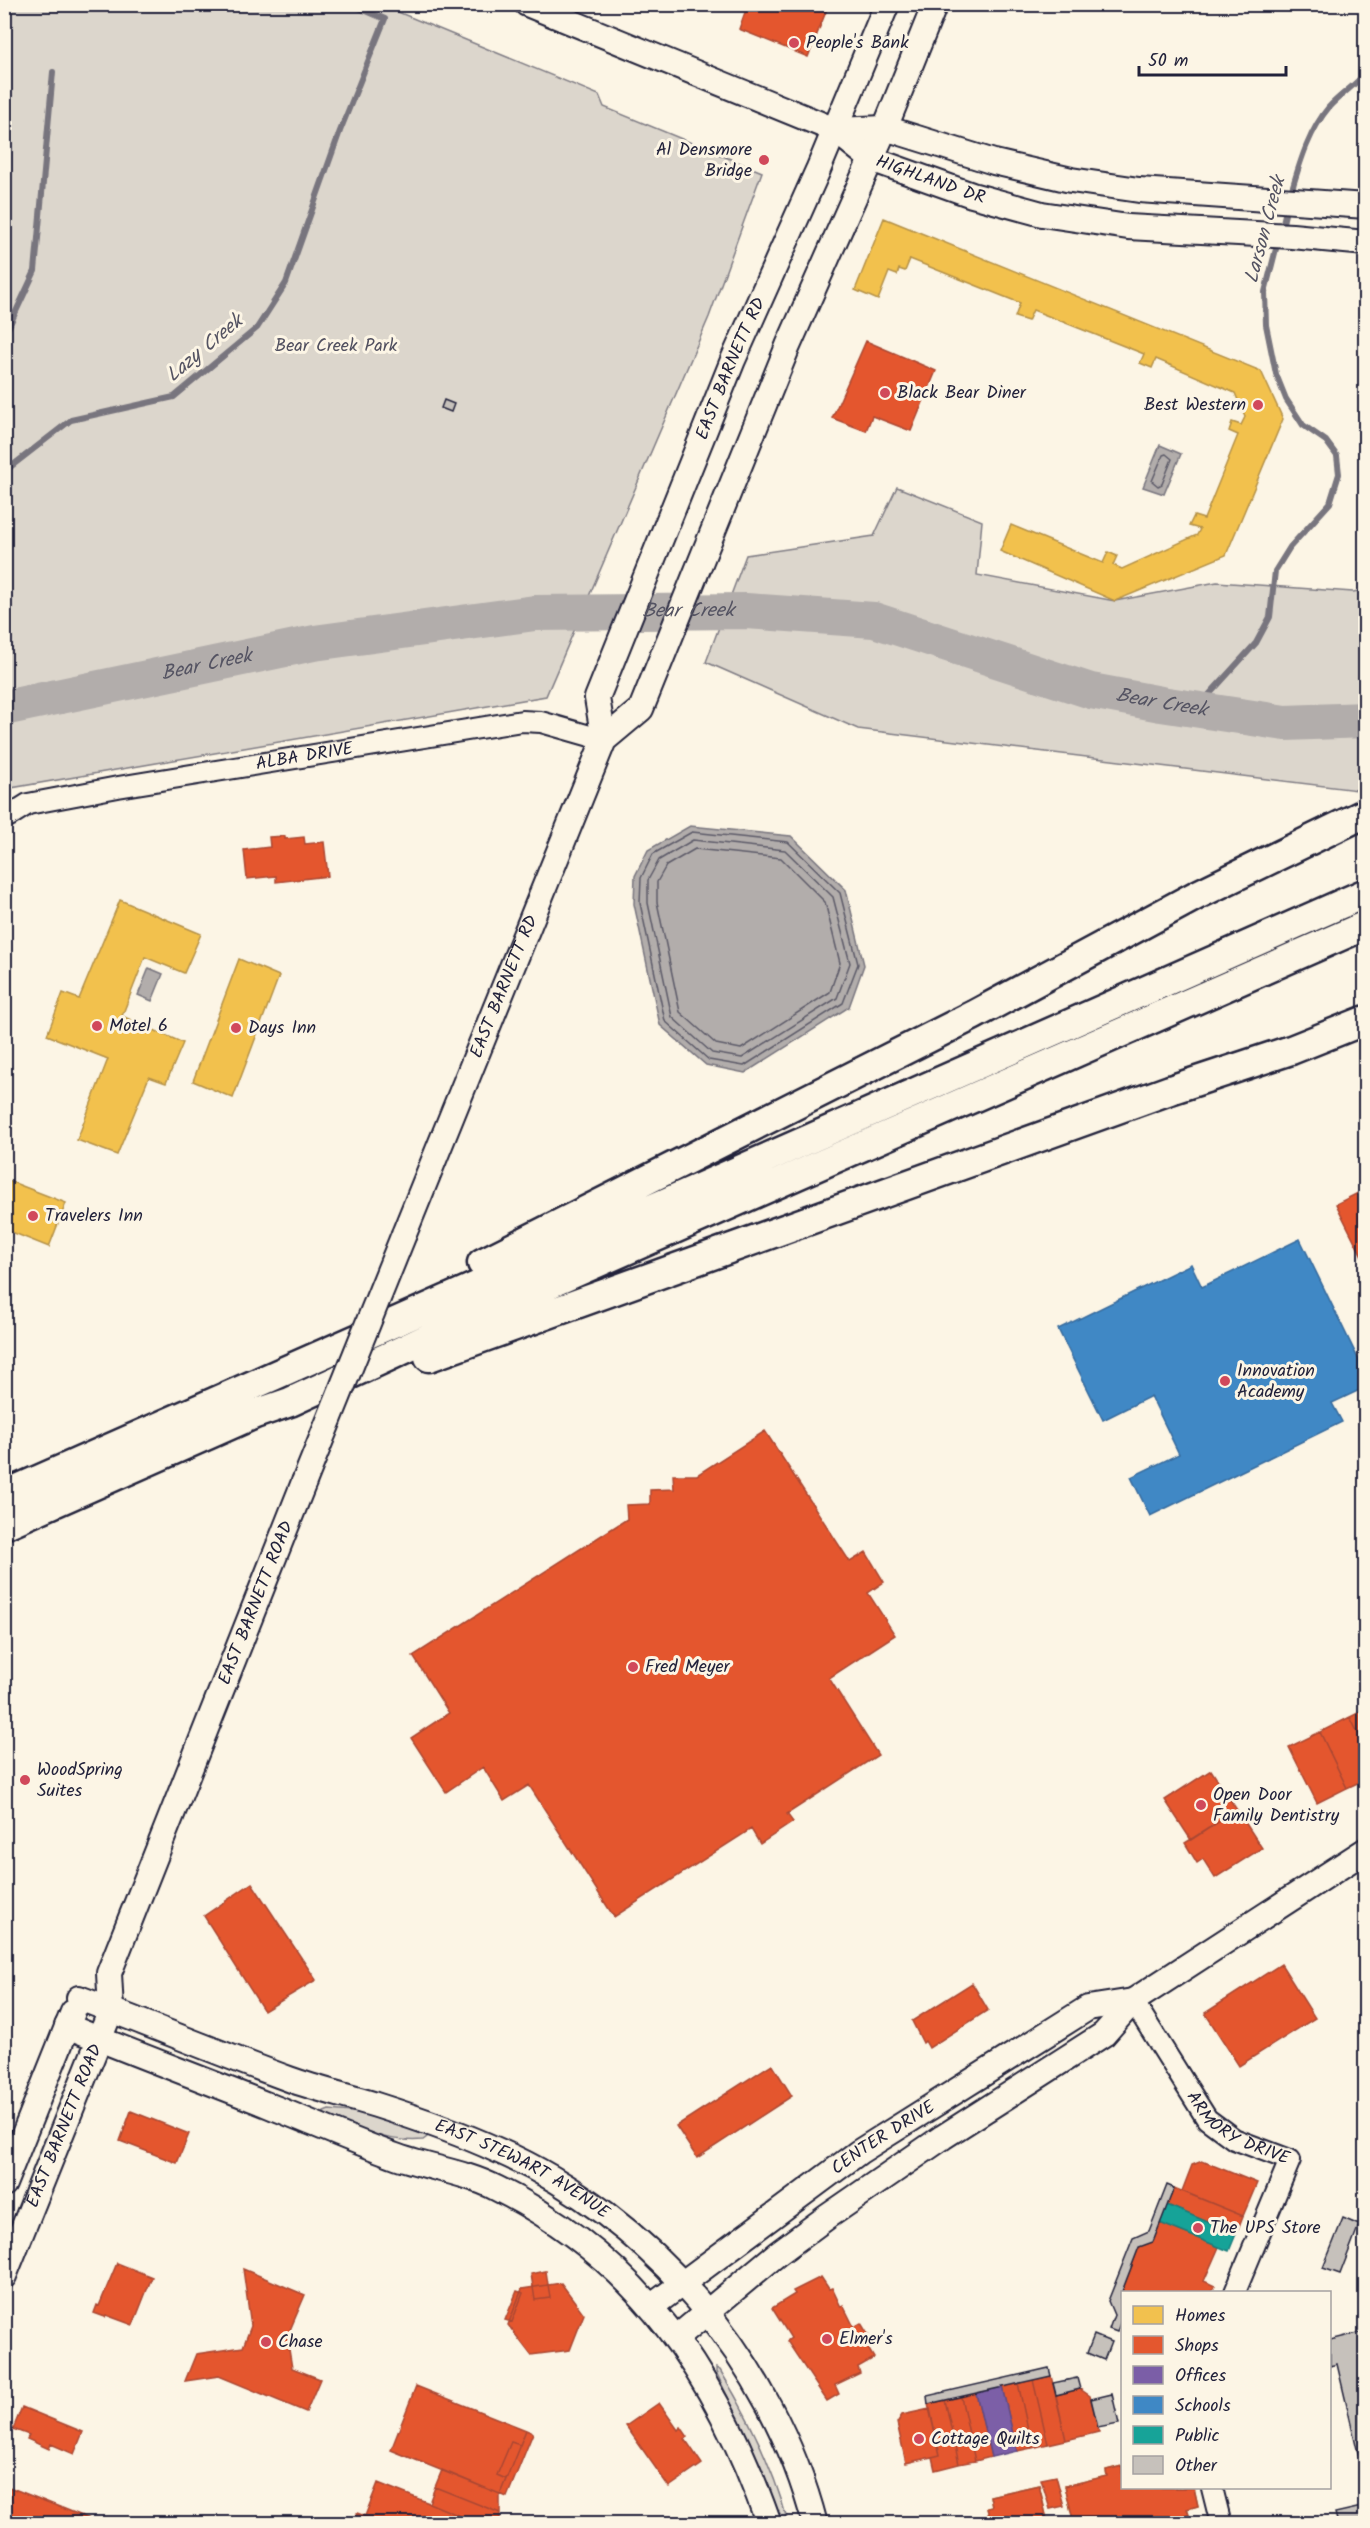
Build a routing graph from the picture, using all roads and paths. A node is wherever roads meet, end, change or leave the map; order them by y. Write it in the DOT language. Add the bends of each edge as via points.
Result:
graph roads {
  1 [pos="526,4"];
  2 [pos="887,4"];
  3 [pos="935,4"];
  4 [pos="885,128"];
  5 [pos="835,130"];
  6 [pos="871,159"];
  7 [pos="1365,206"];
  8 [pos="1365,243"];
  9 [pos="604,740"];
  10 [pos="1365,813"];
  11 [pos="9,816"];
  12 [pos="1365,893"];
  13 [pos="1365,925"];
  14 [pos="1365,1020"];
  15 [pos="404,1234"];
  16 [pos="307,1360"];
  17 [pos="290,1402"];
  18 [pos="4,1495"];
  19 [pos="4,1525"];
  20 [pos="1365,1850"];
  21 [pos="109,1973"];
  22 [pos="79,1998"];
  23 [pos="1133,2001"];
  24 [pos="111,2010"];
  25 [pos="67,2026"];
  26 [pos="100,2040"];
  27 [pos="4,2184"];
  28 [pos="4,2276"];
  29 [pos="683,2283"];
  30 [pos="1235,2291"];
  31 [pos="652,2306"];
  32 [pos="707,2312"];
  33 [pos="676,2338"];
  34 [pos="1212,2489"];
  35 [pos="769,2523"];
  36 [pos="815,2523"];
  37 [pos="1221,2523"];
  1 -- 5 [label="main road, HIGHLAND DR"];
  2 -- 5 [label="main road, EAST BARNETT RD"];
  3 -- 4 [label="main road"];
  4 -- 5 [label="main road, HIGHLAND DR"];
  4 -- 6 [label="main road"];
  4 -- 7 [label="main road, HIGHLAND DR" via="994,162 1071,180 1139,190"];
  5 -- 6 [label="main road, HIGHLAND DR"];
  5 -- 9 [label="main road, EAST BARNETT RD" via="741,342 597,698"];
  6 -- 8 [label="main road, HIGHLAND DR" via="972,195 1042,214 1128,227"];
  6 -- 9 [label="main road, EAST BARNETT RD" via="788,346 641,709"];
  9 -- 11 [label="street, ALBA DRIVE" via="541,722 522,721 108,789 28,804"];
  9 -- 15 [label="main road, EAST BARNETT RD"];
  10 -- 16 [label="highway" via="1197,895 974,1015 500,1254"];
  12 -- 16 [label="highway"];
  13 -- 17 [label="highway" via="474,1317"];
  14 -- 17 [label="highway" via="1291,1050 419,1360"];
  15 -- 21 [label="main road, EAST BARNETT ROAD, bridge"];
  16 -- 18 [label="highway"];
  17 -- 19 [label="highway"];
  20 -- 23 [label="main road, CENTER DRIVE"];
  21 -- 22 [label="main road, EAST BARNETT ROAD"];
  21 -- 24 [label="main road, EAST BARNETT ROAD"];
  22 -- 24 [label="main road, EAST STEWART AVENUE"];
  22 -- 25 [label="main road, EAST BARNETT ROAD"];
  23 -- 29 [label="main road, CENTER DRIVE" via="1088,2008 1078,2014 859,2152"];
  23 -- 30 [label="street, ARMORY DRIVE" via="1207,2119 1234,2139 1290,2160"];
  23 -- 32 [label="main road, CENTER DRIVE" via="1104,2034 836,2210"];
  24 -- 26 [label="main road, EAST BARNETT ROAD"];
  24 -- 29 [label="main road, EAST STEWART AVENUE" via="291,2080 415,2118 546,2173 644,2244"];
  25 -- 26 [label="main road, EAST STEWART AVENUE"];
  25 -- 27 [label="main road, EAST BARNETT ROAD"];
  26 -- 28 [label="main road, EAST BARNETT ROAD"];
  26 -- 31 [label="main road, EAST STEWART AVENUE" via="394,2156 445,2168 497,2188 546,2215 589,2246"];
  29 -- 31 [label="main road, CENTER DRIVE"];
  29 -- 32 [label="main road, EAST STEWART AVENUE"];
  31 -- 33 [label="main road, EAST STEWART AVENUE"];
  32 -- 33 [label="main road, CENTER DRIVE"];
  32 -- 36 [label="main road, EAST STEWART AVENUE" via="751,2374 769,2409 795,2465"];
  33 -- 35 [label="main road, EAST STEWART AVENUE" via="717,2403 754,2479"];
  34 -- 37 [label="street"];
}
